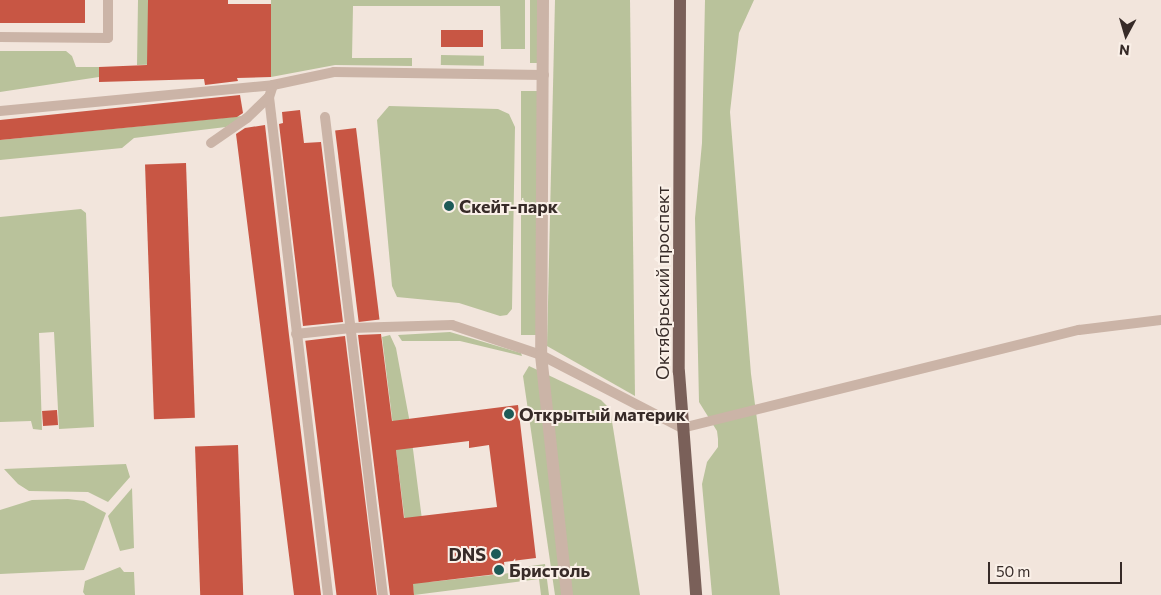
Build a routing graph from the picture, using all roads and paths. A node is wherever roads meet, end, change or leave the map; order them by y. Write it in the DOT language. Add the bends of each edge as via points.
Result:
graph roads {
  1 [pos="108,0"];
  2 [pos="543,0"];
  3 [pos="680,0"];
  4 [pos="0,37"];
  5 [pos="544,75"];
  6 [pos="273,85"];
  7 [pos="269,97"];
  8 [pos="0,111"];
  9 [pos="325,117"];
  10 [pos="211,143"];
  11 [pos="1161,320"];
  12 [pos="352,328"];
  13 [pos="296,334"];
  14 [pos="541,355"];
  15 [pos="682,428"];
  16 [pos="328,595"];
  17 [pos="383,595"];
  18 [pos="567,595"];
  19 [pos="696,595"];
  1 -- 4 [label="lane" via="108,38"];
  2 -- 5 [label="street"];
  3 -- 15 [label="main road, Октябрьский проспект" via="678,279"];
  5 -- 6 [label="lane" via="334,72"];
  5 -- 14 [label="street"];
  6 -- 7 [label="lane"];
  6 -- 8 [label="lane"];
  7 -- 10 [label="lane" via="247,118"];
  7 -- 13 [label="lane"];
  9 -- 12 [label="lane"];
  11 -- 15 [label="lane" via="1079,330"];
  12 -- 13 [label="lane"];
  12 -- 14 [label="lane" via="452,326"];
  12 -- 17 [label="lane"];
  13 -- 16 [label="lane"];
  14 -- 15 [label="lane"];
  14 -- 18 [label="street"];
  15 -- 19 [label="main road, Октябрьский проспект"];
}
